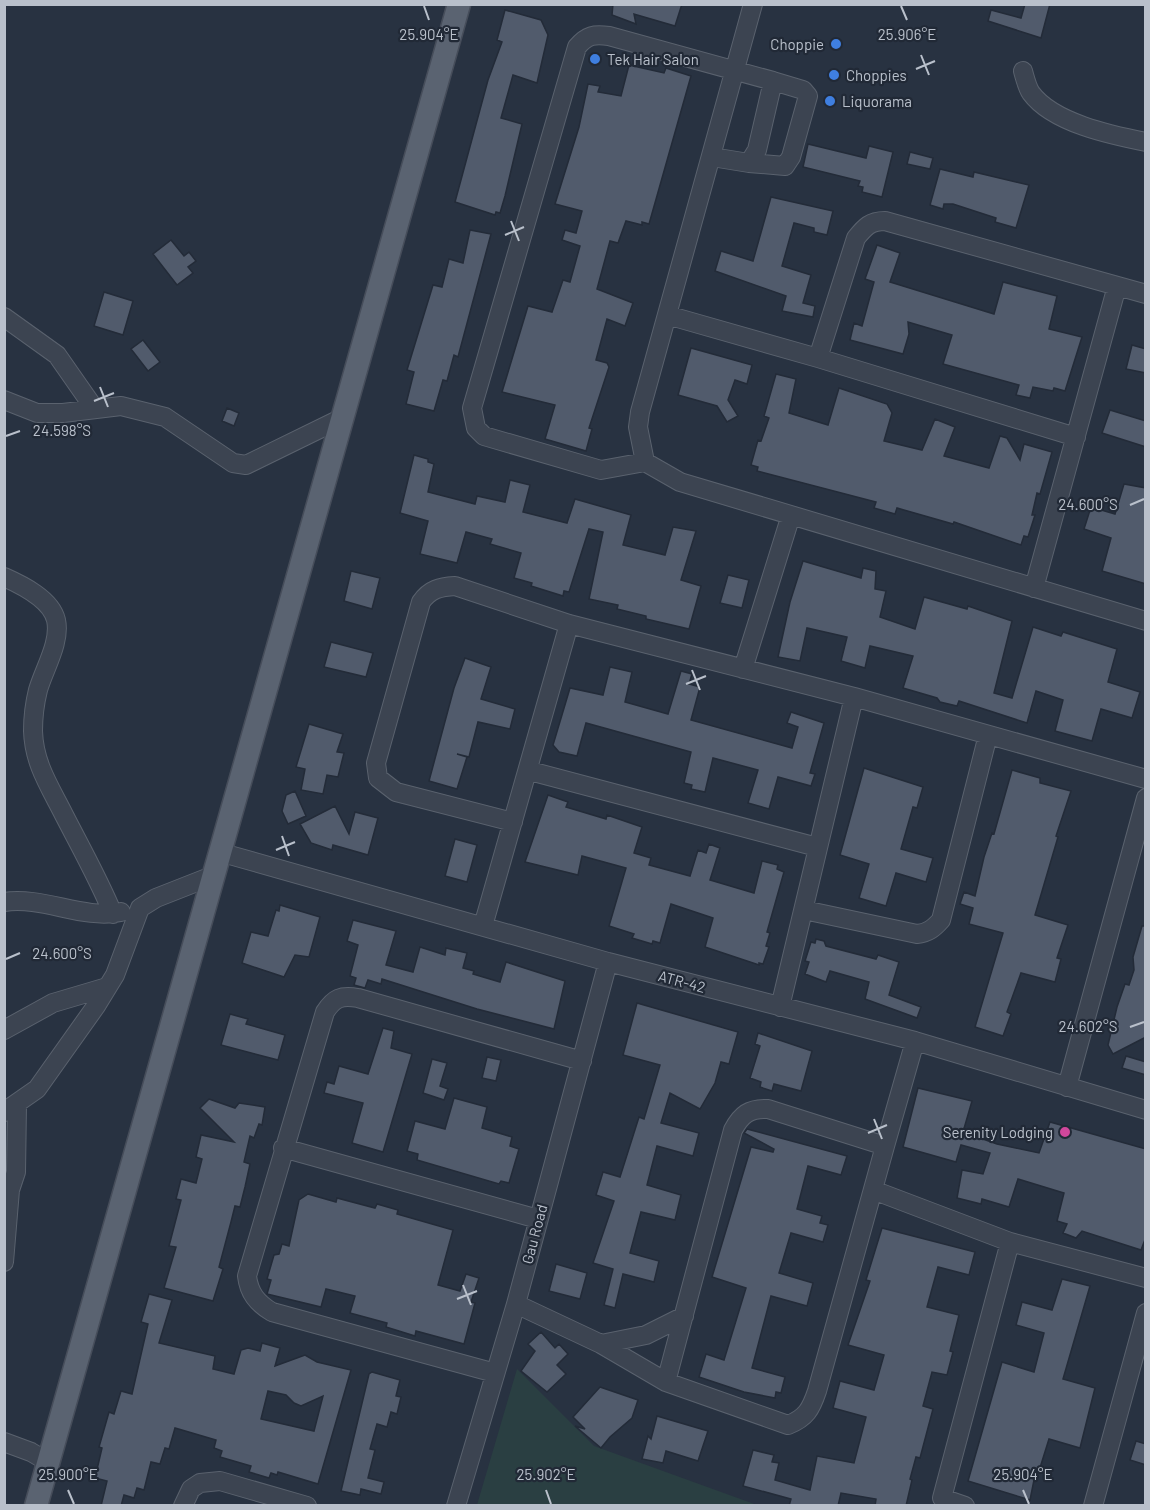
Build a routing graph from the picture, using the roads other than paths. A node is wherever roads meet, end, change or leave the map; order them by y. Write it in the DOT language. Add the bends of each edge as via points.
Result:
graph roads {
  1 [pos="459,4"];
  2 [pos="753,4"];
  3 [pos="735,72"];
  4 [pos="1023,72"];
  5 [pos="773,81"];
  6 [pos="1146,142"];
  7 [pos="712,157"];
  8 [pos="744,163"];
  9 [pos="1117,286"];
  10 [pos="1146,294"];
  11 [pos="667,315"];
  12 [pos="4,317"];
  13 [pos="818,357"];
  14 [pos="6,402"];
  15 [pos="94,408"];
  16 [pos="342,418"];
  17 [pos="1076,438"];
  18 [pos="645,462"];
  19 [pos="791,515"];
  20 [pos="4,577"];
  21 [pos="1034,588"];
  22 [pos="1146,621"];
  23 [pos="569,624"];
  24 [pos="743,669"];
  25 [pos="854,697"];
  26 [pos="988,735"];
  27 [pos="530,771"];
  28 [pos="1146,779"];
  29 [pos="1146,798"];
  30 [pos="513,822"];
  31 [pos="1139,846"];
  32 [pos="817,847"];
  33 [pos="219,852"];
  34 [pos="212,876"];
  35 [pos="4,902"];
  36 [pos="140,908"];
  37 [pos="804,910"];
  38 [pos="113,914"];
  39 [pos="483,926"];
  40 [pos="608,962"];
  41 [pos="107,987"];
  42 [pos="780,1007"];
  43 [pos="4,1030"];
  44 [pos="915,1041"];
  45 [pos="582,1061"];
  46 [pos="1067,1087"];
  47 [pos="11,1109"];
  48 [pos="1146,1110"];
  49 [pos="885,1146"];
  50 [pos="283,1148"];
  51 [pos="7,1184"];
  52 [pos="873,1190"];
  53 [pos="538,1220"];
  54 [pos="1010,1242"];
  55 [pos="4,1262"];
  56 [pos="1146,1278"];
  57 [pos="516,1304"];
  58 [pos="1146,1313"];
  59 [pos="684,1316"];
  60 [pos="601,1344"];
  61 [pos="495,1373"];
  62 [pos="666,1382"];
  63 [pos="4,1442"];
  64 [pos="48,1462"];
  65 [pos="941,1502"];
  66 [pos="36,1506"];
  67 [pos="183,1506"];
  68 [pos="307,1506"];
  69 [pos="456,1506"];
  70 [pos="965,1506"];
  71 [pos="1093,1506"];
  1 -- 16 [label="main road"];
  2 -- 3 [label="street"];
  3 -- 5 [label="street"];
  3 -- 7 [label="street"];
  3 -- 18 [label="street" via="609,36 585,37 577,46 472,408 476,428 484,436 601,470"];
  4 -- 6 [label="street" via="1031,93 1074,122"];
  5 -- 8 [label="street" via="756,150"];
  5 -- 8 [label="street" via="803,90 808,96 791,157 785,166 779,167"];
  7 -- 8 [label="street"];
  7 -- 11 [label="street"];
  9 -- 10 [label="street"];
  9 -- 13 [label="street" via="874,221 856,238"];
  9 -- 17 [label="street"];
  11 -- 13 [label="street"];
  11 -- 18 [label="street" via="640,412 638,427"];
  12 -- 15 [label="street" via="57,355"];
  13 -- 17 [label="street"];
  14 -- 15 [label="street" via="37,413"];
  15 -- 16 [label="street" via="121,406 165,417 233,463 246,465"];
  16 -- 33 [label="main road"];
  17 -- 21 [label="street"];
  18 -- 19 [label="street" via="680,482"];
  19 -- 21 [label="street"];
  19 -- 24 [label="street"];
  20 -- 38 [label="street" via="30,591 50,608 56,620 52,651 38,692 33,730 35,754"];
  21 -- 22 [label="street"];
  23 -- 24 [label="street"];
  23 -- 27 [label="street"];
  23 -- 30 [label="street" via="455,586 440,586 428,592 418,613 376,763 378,778 396,792"];
  24 -- 25 [label="street"];
  25 -- 26 [label="street"];
  25 -- 32 [label="street"];
  26 -- 28 [label="street"];
  26 -- 37 [label="street" via="941,920 936,926 917,934"];
  27 -- 30 [label="street"];
  27 -- 32 [label="street"];
  29 -- 31 [label="street"];
  30 -- 39 [label="street"];
  31 -- 46 [label="street"];
  32 -- 37 [label="street"];
  33 -- 34 [label="main road"];
  33 -- 39 [label="street, ATR-42"];
  34 -- 36 [label="street"];
  34 -- 64 [label="main road"];
  35 -- 38 [label="street" via="25,899"];
  36 -- 38 [label="street"];
  36 -- 41 [label="street"];
  37 -- 42 [label="street"];
  39 -- 40 [label="street, ATR-42"];
  40 -- 42 [label="street, ATR-42"];
  40 -- 45 [label="street, Gau Road"];
  41 -- 43 [label="street" via="53,1003"];
  41 -- 47 [label="street" via="37,1089"];
  42 -- 44 [label="street, ATR-42"];
  44 -- 46 [label="street, ATR-42"];
  44 -- 49 [label="street"];
  45 -- 50 [label="street" via="358,998 339,998 325,1012"];
  45 -- 53 [label="street, Gau Road"];
  46 -- 48 [label="street, ATR-42"];
  47 -- 51 [label="street" via="16,1172"];
  49 -- 52 [label="street"];
  49 -- 59 [label="street" via="768,1109 758,1108 740,1117 733,1130"];
  50 -- 53 [label="street"];
  50 -- 61 [label="street" via="247,1276 248,1288 262,1306 272,1312"];
  51 -- 55 [label="street"];
  52 -- 54 [label="street"];
  52 -- 62 [label="street" via="817,1391 810,1410 801,1420 788,1425"];
  53 -- 57 [label="street, Gau Road"];
  54 -- 56 [label="street"];
  54 -- 65 [label="street"];
  57 -- 60 [label="street"];
  57 -- 61 [label="street, Gau Road"];
  58 -- 71 [label="street"];
  59 -- 60 [label="street" via="646,1335"];
  59 -- 62 [label="street"];
  60 -- 62 [label="street"];
  61 -- 69 [label="street, Gau Road"];
  63 -- 64 [label="street"];
  64 -- 66 [label="main road"];
  65 -- 70 [label="street"];
  67 -- 68 [label="street" via="191,1489 210,1481"];
}
